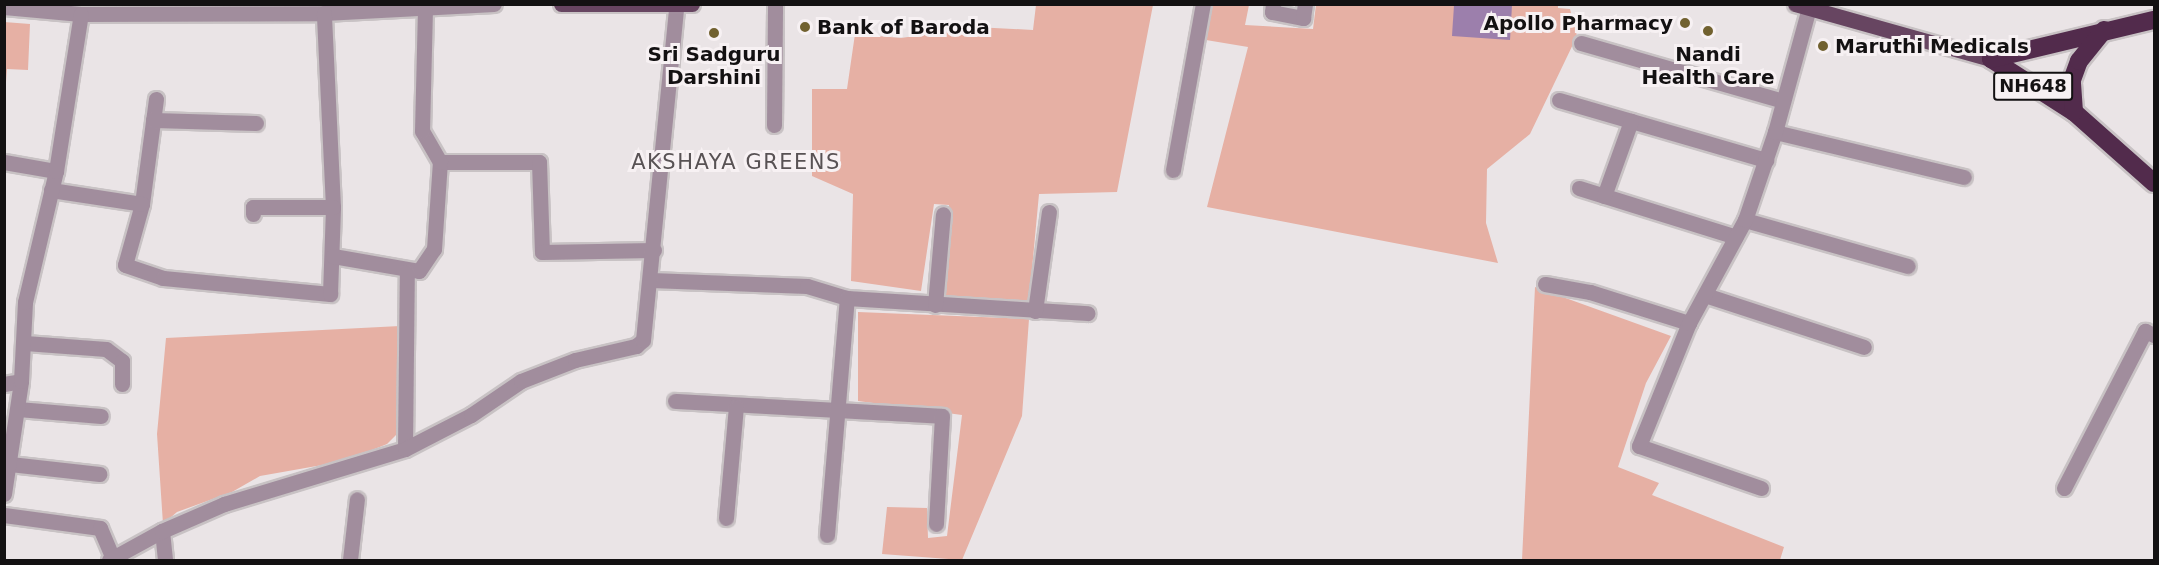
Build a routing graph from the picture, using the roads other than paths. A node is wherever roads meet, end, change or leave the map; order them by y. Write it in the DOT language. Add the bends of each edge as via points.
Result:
graph roads {
  1 [pos="494,4"];
  2 [pos="561,4"];
  3 [pos="692,4"];
  4 [pos="775,4"];
  5 [pos="1203,4"];
  6 [pos="1273,4"];
  7 [pos="1305,4"];
  8 [pos="1802,6"];
  9 [pos="4,7"];
  10 [pos="676,7"];
  11 [pos="276,8"];
  12 [pos="394,8"];
  13 [pos="99,9"];
  14 [pos="425,10"];
  15 [pos="324,13"];
  16 [pos="81,14"];
  17 [pos="2154,20"];
  18 [pos="2104,30"];
  19 [pos="1581,43"];
  20 [pos="1991,59"];
  21 [pos="156,99"];
  22 [pos="1559,100"];
  23 [pos="1783,101"];
  24 [pos="2074,112"];
  25 [pos="153,120"];
  26 [pos="1631,121"];
  27 [pos="256,123"];
  28 [pos="774,125"];
  29 [pos="1775,132"];
  30 [pos="1766,160"];
  31 [pos="4,162"];
  32 [pos="440,162"];
  33 [pos="1173,170"];
  34 [pos="56,171"];
  35 [pos="1964,177"];
  36 [pos="2154,183"];
  37 [pos="1579,188"];
  38 [pos="51,190"];
  39 [pos="1604,196"];
  40 [pos="142,204"];
  41 [pos="333,207"];
  42 [pos="1048,212"];
  43 [pos="253,214"];
  44 [pos="943,214"];
  45 [pos="1745,220"];
  46 [pos="1736,237"];
  47 [pos="654,250"];
  48 [pos="333,256"];
  49 [pos="1908,266"];
  50 [pos="407,272"];
  51 [pos="651,280"];
  52 [pos="1545,284"];
  53 [pos="1705,295"];
  54 [pos="847,298"];
  55 [pos="935,305"];
  56 [pos="1035,311"];
  57 [pos="1088,313"];
  58 [pos="1689,323"];
  59 [pos="2154,335"];
  60 [pos="25,343"];
  61 [pos="1864,347"];
  62 [pos="21,381"];
  63 [pos="4,384"];
  64 [pos="122,384"];
  65 [pos="675,401"];
  66 [pos="736,407"];
  67 [pos="18,409"];
  68 [pos="837,411"];
  69 [pos="101,416"];
  70 [pos="405,449"];
  71 [pos="10,464"];
  72 [pos="99,474"];
  73 [pos="1761,488"];
  74 [pos="2064,488"];
  75 [pos="4,494"];
  76 [pos="357,499"];
  77 [pos="4,515"];
  78 [pos="726,518"];
  79 [pos="936,524"];
  80 [pos="162,531"];
  81 [pos="827,535"];
  82 [pos="111,559"];
  83 [pos="165,561"];
  84 [pos="350,561"];
  1 -- 14 [label="street"];
  2 -- 10 [label="main road"];
  3 -- 10 [label="main road"];
  4 -- 28 [label="street"];
  5 -- 33 [label="street"];
  6 -- 7 [label="street" via="1272,12 1303,18"];
  8 -- 20 [label="main road"];
  8 -- 23 [label="street"];
  9 -- 16 [label="street"];
  10 -- 47 [label="street"];
  11 -- 13 [label="street"];
  11 -- 15 [label="street"];
  12 -- 14 [label="street"];
  12 -- 15 [label="street"];
  13 -- 16 [label="street"];
  14 -- 32 [label="street" via="423,131"];
  15 -- 41 [label="street"];
  16 -- 34 [label="street"];
  17 -- 18 [label="highway, NH648"];
  18 -- 20 [label="highway, NH648"];
  18 -- 24 [label="highway, NH648" via="2079,61 2072,80"];
  19 -- 23 [label="street"];
  20 -- 24 [label="highway, NH648"];
  21 -- 25 [label="street"];
  22 -- 26 [label="street"];
  23 -- 29 [label="street"];
  24 -- 36 [label="highway, NH648"];
  25 -- 27 [label="street"];
  25 -- 40 [label="street"];
  26 -- 30 [label="street"];
  26 -- 39 [label="street"];
  29 -- 30 [label="street"];
  29 -- 35 [label="street"];
  30 -- 45 [label="street"];
  31 -- 34 [label="street"];
  32 -- 47 [label="street" via="539,162 542,252"];
  32 -- 50 [label="street" via="434,249 419,271"];
  34 -- 38 [label="street"];
  37 -- 39 [label="street"];
  38 -- 40 [label="street"];
  38 -- 60 [label="street" via="25,302"];
  39 -- 46 [label="street"];
  40 -- 48 [label="street" via="124,266 163,278 330,294"];
  41 -- 43 [label="street" via="253,207"];
  41 -- 48 [label="street"];
  42 -- 56 [label="street"];
  44 -- 55 [label="street"];
  45 -- 46 [label="street"];
  45 -- 49 [label="street"];
  46 -- 53 [label="street"];
  47 -- 51 [label="street"];
  48 -- 50 [label="street"];
  50 -- 70 [label="street"];
  51 -- 54 [label="street" via="807,286"];
  51 -- 70 [label="street" via="646,330 636,346 575,360 521,381 471,415"];
  52 -- 58 [label="street" via="1590,292"];
  53 -- 58 [label="street"];
  53 -- 61 [label="street"];
  54 -- 55 [label="street"];
  54 -- 68 [label="street"];
  55 -- 56 [label="street"];
  56 -- 57 [label="street"];
  58 -- 73 [label="street" via="1639,446"];
  59 -- 74 [label="street" via="2145,331"];
  60 -- 62 [label="street"];
  60 -- 64 [label="street" via="106,349 122,361"];
  62 -- 63 [label="street"];
  62 -- 67 [label="street"];
  65 -- 66 [label="street"];
  66 -- 68 [label="street"];
  66 -- 78 [label="street"];
  67 -- 69 [label="street"];
  67 -- 71 [label="street"];
  68 -- 79 [label="street" via="942,416"];
  68 -- 81 [label="street"];
  70 -- 80 [label="street" via="224,504"];
  71 -- 72 [label="street"];
  71 -- 75 [label="street"];
  76 -- 84 [label="street"];
  77 -- 82 [label="street" via="100,528"];
  80 -- 82 [label="street"];
  80 -- 83 [label="street"];
}
